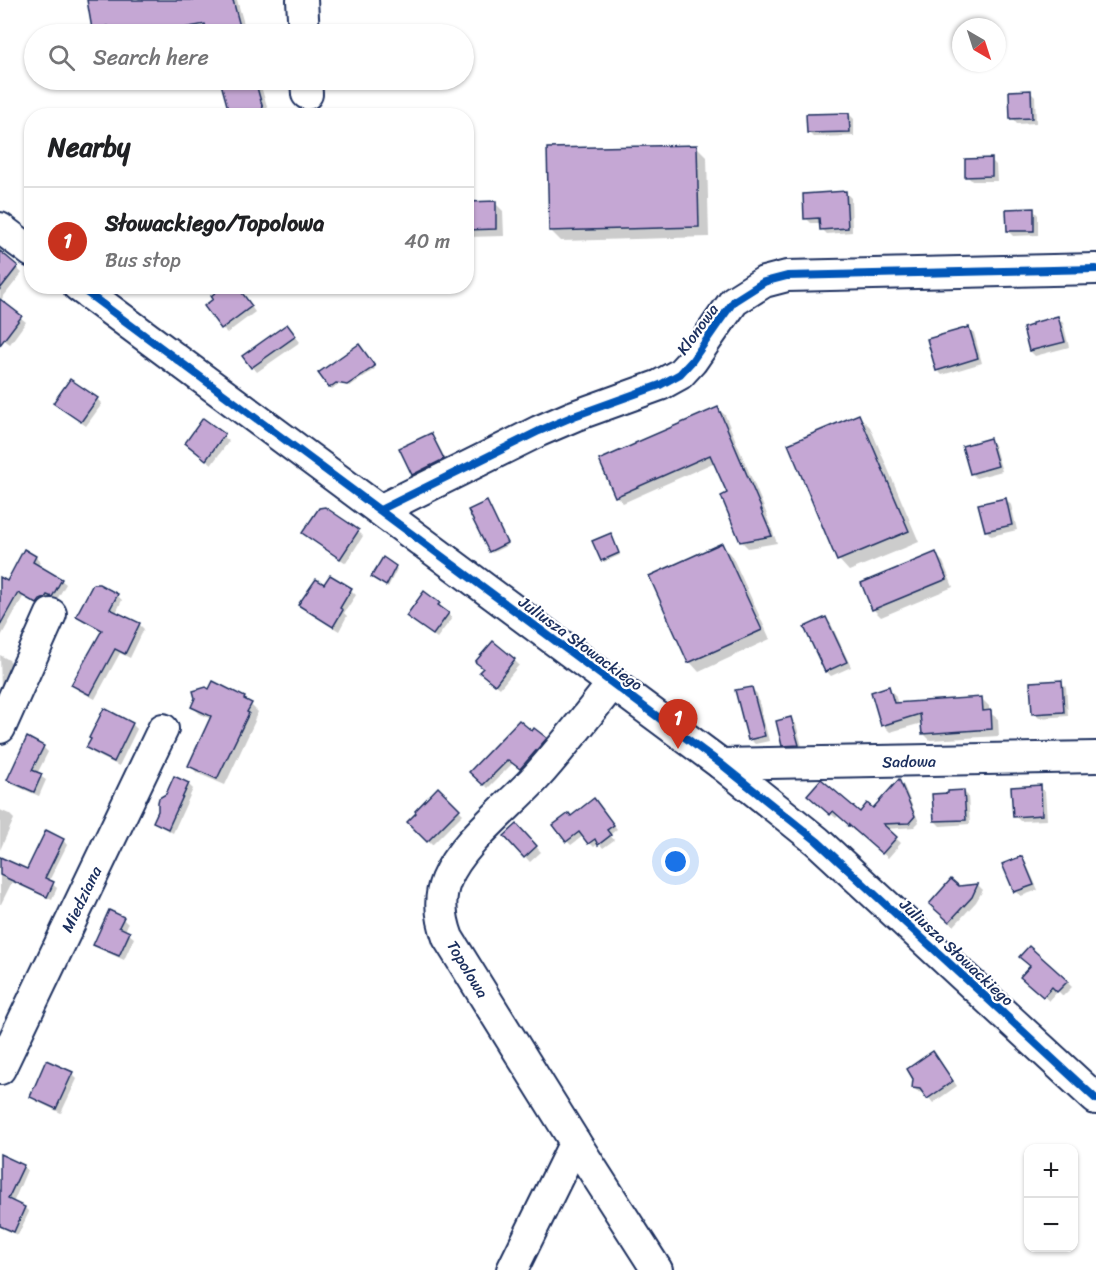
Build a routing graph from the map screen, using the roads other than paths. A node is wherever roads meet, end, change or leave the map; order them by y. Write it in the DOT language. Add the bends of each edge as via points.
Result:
graph roads {
  1 [pos="302,0"];
  2 [pos="303,24"];
  3 [pos="0,228"];
  4 [pos="24,246"];
  5 [pos="1096,270"];
  6 [pos="89,294"];
  7 [pos="380,510"];
  8 [pos="51,614"];
  9 [pos="613,683"];
  10 [pos="0,728"];
  11 [pos="163,729"];
  12 [pos="1096,757"];
  13 [pos="721,764"];
  14 [pos="0,1069"];
  15 [pos="1096,1100"];
  16 [pos="575,1142"];
  17 [pos="512,1270"];
  18 [pos="657,1270"];
  1 -- 2 [label="street"];
  3 -- 4 [label="street"];
  5 -- 7 [label="street, Klonowa" via="787,276 764,282 734,301 680,374 538,431"];
  6 -- 7 [label="street, Juliusza Słowackiego"];
  7 -- 9 [label="street, Juliusza Słowackiego"];
  8 -- 10 [label="street"];
  9 -- 13 [label="street, Juliusza Słowackiego"];
  9 -- 16 [label="street, Topolowa" via="537,776 463,851 446,880 442,896 442,923 448,938"];
  11 -- 14 [label="street, Miedziana"];
  12 -- 13 [label="street, Sadowa"];
  13 -- 15 [label="street, Juliusza Słowackiego" via="817,841"];
  16 -- 17 [label="street"];
  16 -- 18 [label="street, Topolowa"];
}
